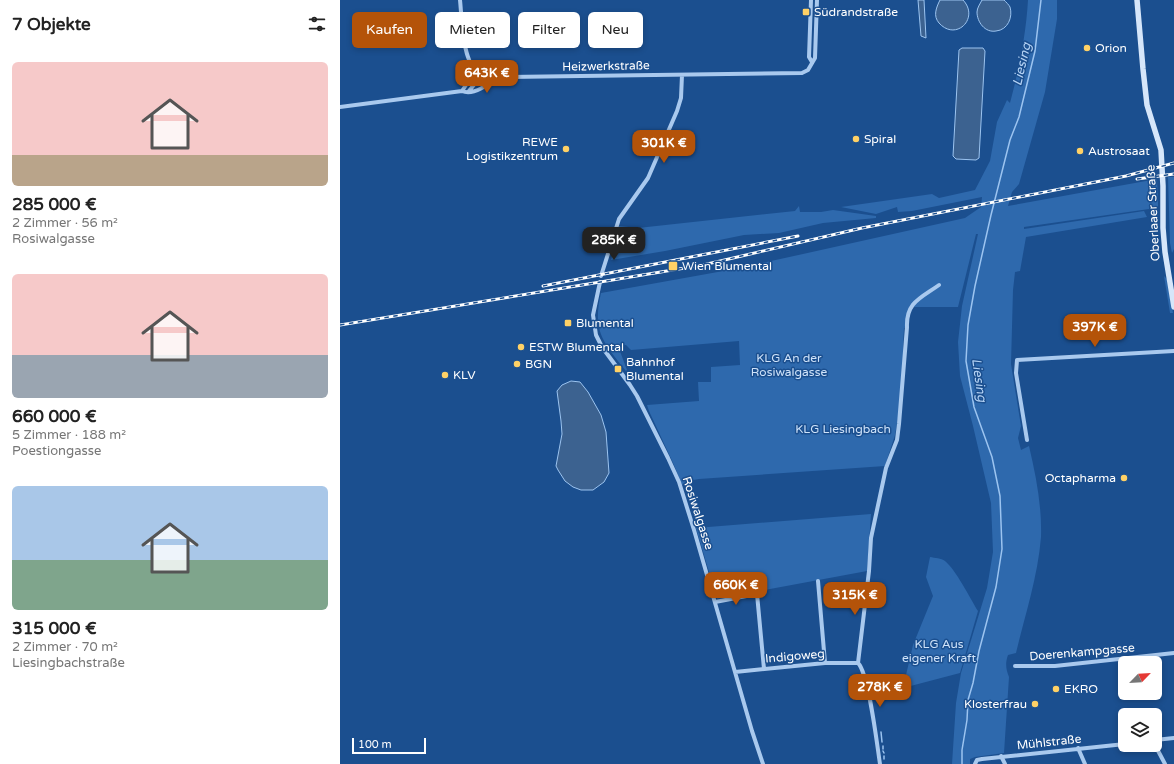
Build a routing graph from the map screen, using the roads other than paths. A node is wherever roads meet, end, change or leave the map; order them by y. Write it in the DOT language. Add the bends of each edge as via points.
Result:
graph roads {
  1 [pos="460,0"];
  2 [pos="811,0"];
  3 [pos="817,0"];
  4 [pos="1137,0"];
  5 [pos="812,62"];
  6 [pos="474,70"];
  7 [pos="479,74"];
  8 [pos="682,75"];
  9 [pos="497,77"];
  10 [pos="462,91"];
  11 [pos="469,91"];
  12 [pos="340,107"];
  13 [pos="601,276"];
  14 [pos="600,282"];
  15 [pos="939,285"];
  16 [pos="1174,307"];
  17 [pos="1174,351"];
  18 [pos="1027,440"];
  19 [pos="818,581"];
  20 [pos="715,602"];
  21 [pos="1174,653"];
  22 [pos="825,663"];
  23 [pos="858,663"];
  24 [pos="1015,666"];
  25 [pos="764,669"];
  26 [pos="735,672"];
  27 [pos="1174,738"];
  28 [pos="1162,739"];
  29 [pos="1118,745"];
  30 [pos="1078,748"];
  31 [pos="1158,752"];
  32 [pos="1001,756"];
  33 [pos="976,763"];
  34 [pos="763,764"];
  35 [pos="880,764"];
  36 [pos="1005,764"];
  37 [pos="1085,764"];
  38 [pos="1164,764"];
  1 -- 6 [label="street" via="468,59"];
  2 -- 5 [label="street" via="809,57"];
  3 -- 5 [label="street" via="815,58"];
  4 -- 16 [label="main road, Oberlaaer Straße" via="1147,104 1161,150 1163,228"];
  5 -- 8 [label="street, Heizwerkstraße" via="810,68 799,74"];
  6 -- 7 [label="street, Heizwerkstraße"];
  6 -- 10 [label="street"];
  7 -- 9 [label="street, Heizwerkstraße"];
  7 -- 11 [label="street"];
  8 -- 9 [label="street, Heizwerkstraße"];
  8 -- 13 [label="street" via="681,98 677,111 648,178 619,219"];
  9 -- 11 [label="street" via="488,85"];
  10 -- 11 [label="street"];
  10 -- 12 [label="street"];
  14 -- 20 [label="street, Rosiwalgasse" via="593,315 596,335 633,389 672,465"];
  15 -- 23 [label="street" via="910,307 906,316 897,440 886,468 871,538"];
  17 -- 18 [label="street" via="1017,360 1016,373"];
  19 -- 22 [label="street"];
  20 -- 25 [label="street" via="757,594"];
  20 -- 26 [label="street, Rosiwalgasse"];
  21 -- 24 [label="street, Doerenkampgasse" via="1055,666"];
  22 -- 23 [label="street, Indigoweg"];
  22 -- 25 [label="street, Indigoweg"];
  23 -- 35 [label="street" via="864,672"];
  25 -- 26 [label="street, Indigoweg"];
  26 -- 34 [label="street, Rosiwalgasse"];
  27 -- 28 [label="street"];
  29 -- 30 [label="street, Mühlstraße"];
  30 -- 32 [label="street, Mühlstraße"];
  30 -- 37 [label="street"];
  31 -- 38 [label="street"];
  32 -- 33 [label="street, Mühlstraße" via="979,759"];
  32 -- 36 [label="street"];
}
